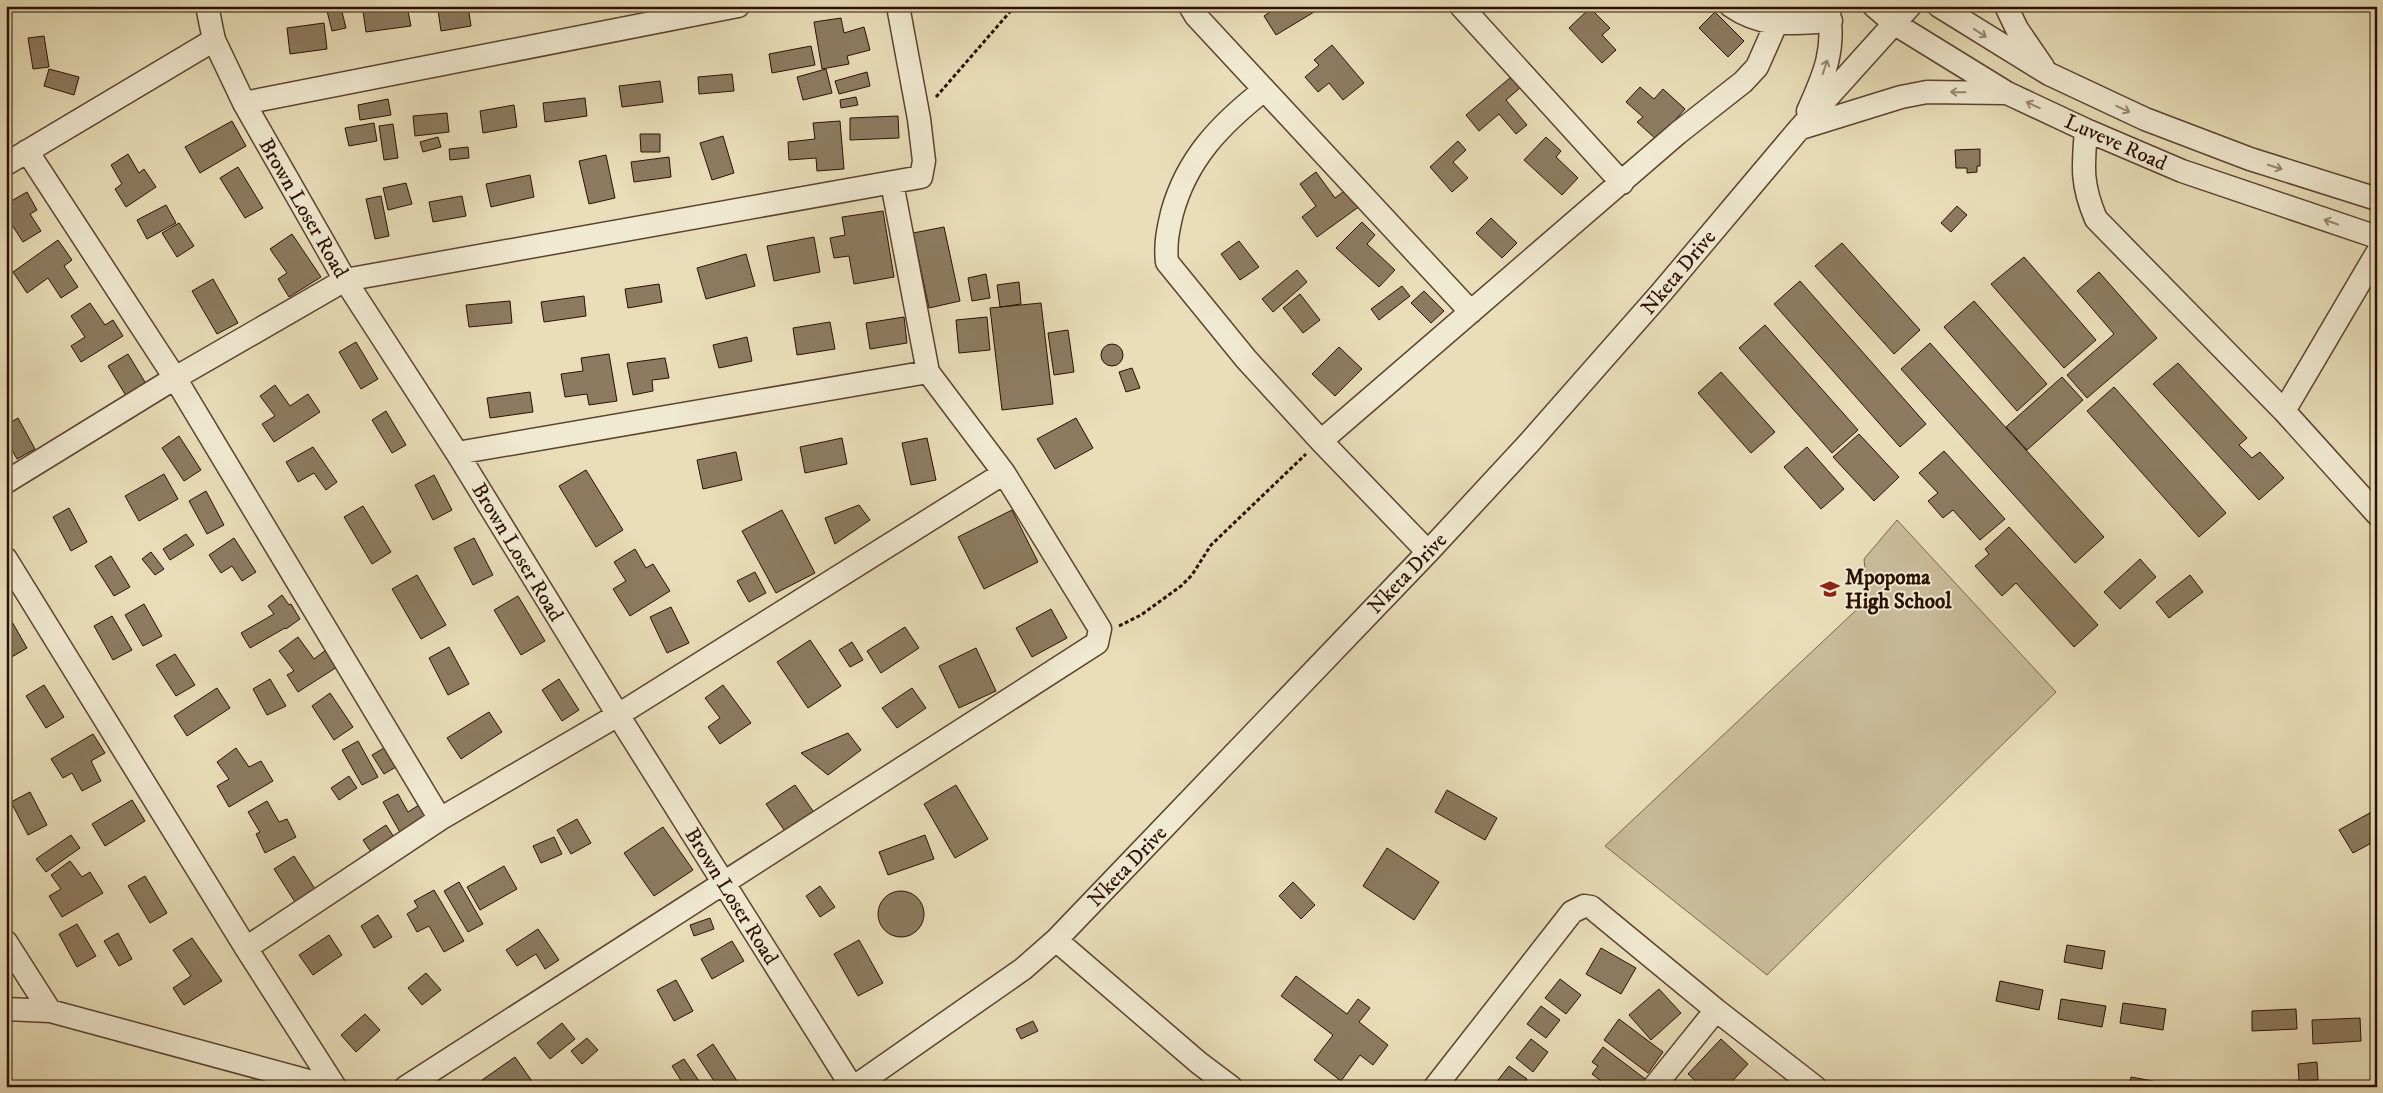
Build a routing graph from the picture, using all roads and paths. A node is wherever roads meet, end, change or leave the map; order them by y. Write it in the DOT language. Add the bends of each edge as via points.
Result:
graph roads {
  1 [pos="207,6"];
  2 [pos="738,6"];
  3 [pos="898,6"];
  4 [pos="1015,6"];
  5 [pos="1190,6"];
  6 [pos="1461,6"];
  7 [pos="1731,6"];
  8 [pos="1874,6"];
  9 [pos="1910,6"];
  10 [pos="1939,6"];
  11 [pos="2006,6"];
  12 [pos="1829,14"];
  13 [pos="1776,24"];
  14 [pos="1895,24"];
  15 [pos="214,40"];
  16 [pos="2049,74"];
  17 [pos="1264,90"];
  18 [pos="2007,93"];
  19 [pos="244,102"];
  20 [pos="918,119"];
  21 [pos="1800,128"];
  22 [pos="2086,130"];
  23 [pos="27,150"];
  24 [pos="6,164"];
  25 [pos="892,183"];
  26 [pos="1622,183"];
  27 [pos="2377,199"];
  28 [pos="2377,237"];
  29 [pos="2377,253"];
  30 [pos="345,280"];
  31 [pos="1471,312"];
  32 [pos="928,372"];
  33 [pos="175,378"];
  34 [pos="2284,411"];
  35 [pos="1321,440"];
  36 [pos="457,453"];
  37 [pos="1004,473"];
  38 [pos="6,482"];
  39 [pos="2377,514"];
  40 [pos="1428,552"];
  41 [pos="6,559"];
  42 [pos="1100,635"];
  43 [pos="618,715"];
  44 [pos="440,819"];
  45 [pos="724,884"];
  46 [pos="1056,940"];
  47 [pos="6,942"];
  48 [pos="246,948"];
  49 [pos="6,1009"];
  50 [pos="1716,1010"];
  51 [pos="50,1011"];
  52 [pos="331,1087"];
  53 [pos="335,1087"];
  54 [pos="406,1087"];
  55 [pos="853,1087"];
  56 [pos="1231,1087"];
  57 [pos="1435,1087"];
  58 [pos="1654,1087"];
  59 [pos="1815,1087"];
  1 -- 15 [label="street, Brown Loser Road"];
  2 -- 19 [label="street"];
  3 -- 20 [label="street"];
  4 -- 20 [label="path"];
  5 -- 17 [label="street"];
  6 -- 26 [label="street"];
  7 -- 13 [label="street"];
  8 -- 14 [label="street, Luveve Road"];
  9 -- 14 [label="street, Nketa Drive"];
  10 -- 16 [label="street, Luveve Road, one-way"];
  11 -- 16 [label="street" via="2016,29"];
  12 -- 13 [label="street"];
  21 -- 12 [label="street, one-way" via="1827,61 1832,38"];
  13 -- 26 [label="street" via="1757,67 1743,82"];
  14 -- 18 [label="street, Luveve Road"];
  14 -- 21 [label="street, Nketa Drive"];
  15 -- 19 [label="street, Brown Loser Road"];
  15 -- 23 [label="street"];
  16 -- 27 [label="street, Luveve Road, one-way" via="2145,119 2250,159"];
  17 -- 31 [label="street"];
  17 -- 35 [label="street" via="1230,117 1187,171 1169,226 1166,253 1168,262 1246,359"];
  18 -- 21 [label="street, one-way" via="1927,92"];
  22 -- 18 [label="street, Luveve Road, one-way"];
  19 -- 30 [label="street, Brown Loser Road"];
  20 -- 25 [label="street" via="924,161 921,177"];
  21 -- 40 [label="street, Nketa Drive" via="1654,301"];
  28 -- 22 [label="street, Luveve Road, one-way" via="2182,172"];
  22 -- 34 [label="street" via="2083,176 2086,196 2096,219"];
  23 -- 24 [label="street"];
  23 -- 33 [label="street"];
  25 -- 30 [label="street"];
  25 -- 32 [label="street"];
  26 -- 31 [label="street"];
  29 -- 34 [label="street"];
  30 -- 33 [label="street"];
  30 -- 36 [label="street, Brown Loser Road"];
  31 -- 35 [label="street"];
  32 -- 36 [label="street"];
  32 -- 37 [label="street"];
  33 -- 38 [label="street"];
  33 -- 44 [label="street"];
  34 -- 39 [label="street"];
  35 -- 40 [label="street"];
  35 -- 42 [label="path" via="1211,545 1182,586 1141,615"];
  36 -- 43 [label="street, Brown Loser Road"];
  37 -- 42 [label="street" via="1100,629"];
  37 -- 43 [label="street"];
  40 -- 46 [label="street, Nketa Drive"];
  41 -- 48 [label="street"];
  42 -- 45 [label="street" via="1097,643"];
  43 -- 44 [label="street"];
  43 -- 45 [label="street, Brown Loser Road"];
  44 -- 48 [label="street"];
  45 -- 54 [label="street"];
  45 -- 55 [label="street, Brown Loser Road"];
  46 -- 55 [label="street, Nketa Drive" via="1023,969"];
  46 -- 56 [label="street"];
  47 -- 51 [label="street"];
  48 -- 53 [label="street"];
  49 -- 51 [label="street"];
  50 -- 57 [label="street" via="1591,907 1584,906 1572,912"];
  50 -- 58 [label="street"];
  50 -- 59 [label="street"];
  51 -- 52 [label="street"];
}
